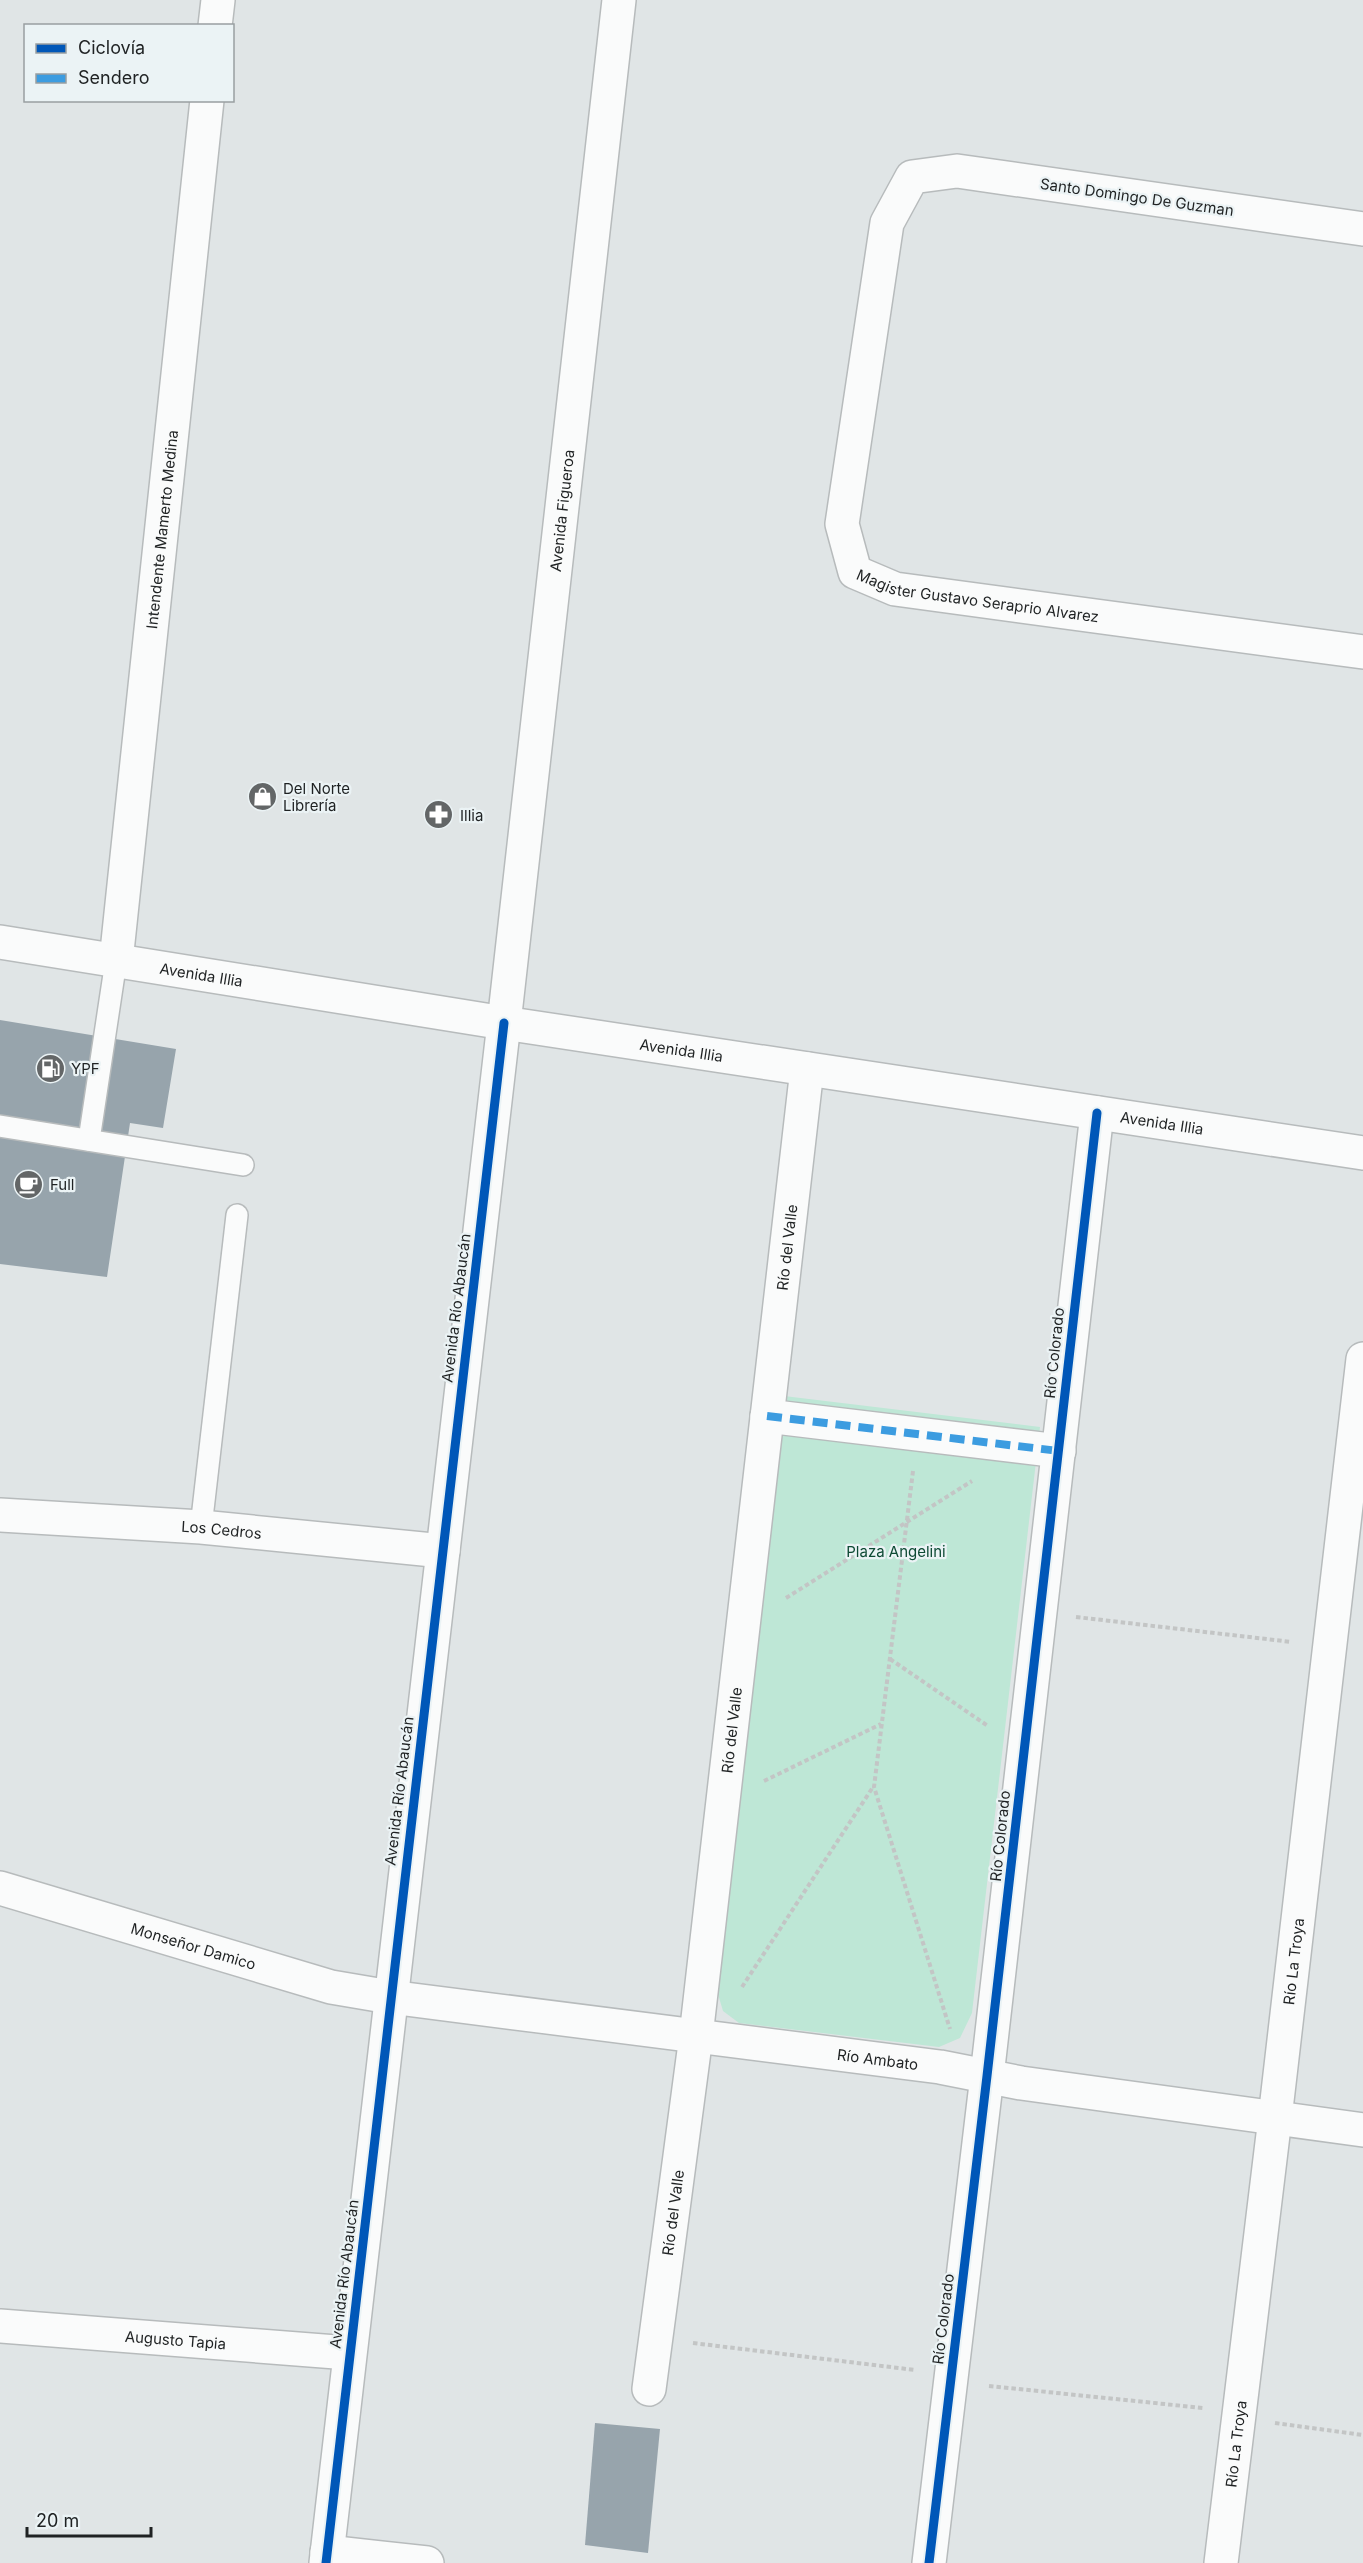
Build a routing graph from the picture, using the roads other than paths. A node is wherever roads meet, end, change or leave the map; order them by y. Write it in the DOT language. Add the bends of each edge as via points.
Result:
graph roads {
  1 [pos="218,0"];
  2 [pos="619,0"];
  3 [pos="215,24"];
  4 [pos="207,102"];
  5 [pos="912,177"];
  6 [pos="1363,229"];
  7 [pos="1363,652"];
  8 [pos="0,942"];
  9 [pos="116,961"];
  10 [pos="504,1023"];
  11 [pos="807,1069"];
  12 [pos="1097,1113"];
  13 [pos="0,1126"];
  14 [pos="89,1140"];
  15 [pos="1363,1153"];
  16 [pos="243,1165"];
  17 [pos="237,1215"];
  18 [pos="1363,1359"];
  19 [pos="767,1416"];
  20 [pos="1059,1451"];
  21 [pos="0,1515"];
  22 [pos="201,1527"];
  23 [pos="443,1551"];
  24 [pos="0,1888"];
  25 [pos="390,1997"];
  26 [pos="696,2036"];
  27 [pos="987,2076"];
  28 [pos="1275,2118"];
  29 [pos="1363,2130"];
  30 [pos="0,2326"];
  31 [pos="349,2353"];
  32 [pos="649,2389"];
  33 [pos="327,2557"];
  34 [pos="427,2563"];
  35 [pos="929,2563"];
  36 [pos="1221,2563"];
  1 -- 3 [label="street"];
  2 -- 10 [label="street, Avenida Figueroa"];
  4 -- 9 [label="street, Intendente Mamerto Medina"];
  5 -- 6 [label="street, Santo Domingo De Guzman" via="957,171"];
  5 -- 7 [label="street, Magister Gustavo Seraprio Alvarez" via="887,223 842,524 855,572 895,589"];
  8 -- 9 [label="street, Avenida Illia"];
  9 -- 10 [label="street, Avenida Illia"];
  9 -- 14 [label="lane"];
  10 -- 11 [label="street, Avenida Illia"];
  10 -- 23 [label="street, Avenida Río Abaucán"];
  11 -- 12 [label="street, Avenida Illia"];
  11 -- 19 [label="street, Río del Valle"];
  12 -- 15 [label="street, Avenida Illia"];
  12 -- 20 [label="street, Río Colorado"];
  13 -- 14 [label="lane"];
  14 -- 16 [label="lane"];
  17 -- 22 [label="lane"];
  18 -- 28 [label="street, Río La Troya"];
  19 -- 20 [label="street"];
  19 -- 26 [label="street, Río del Valle"];
  20 -- 27 [label="street, Río Colorado"];
  21 -- 22 [label="street, Los Cedros"];
  22 -- 23 [label="street, Los Cedros"];
  23 -- 25 [label="street, Avenida Río Abaucán"];
  24 -- 25 [label="street, Monseñor Damico" via="331,1987"];
  25 -- 26 [label="street, Río Ambato"];
  25 -- 31 [label="street, Avenida Río Abaucán"];
  26 -- 27 [label="street, Río Ambato"];
  26 -- 32 [label="street, Río del Valle"];
  27 -- 28 [label="street, Río Ambato"];
  27 -- 35 [label="street, Río Colorado"];
  28 -- 29 [label="street, Río Ambato"];
  28 -- 36 [label="street, Río La Troya"];
  30 -- 31 [label="street, Augusto Tapia"];
  31 -- 33 [label="street, Avenida Río Abaucán"];
  33 -- 34 [label="street"];
}
